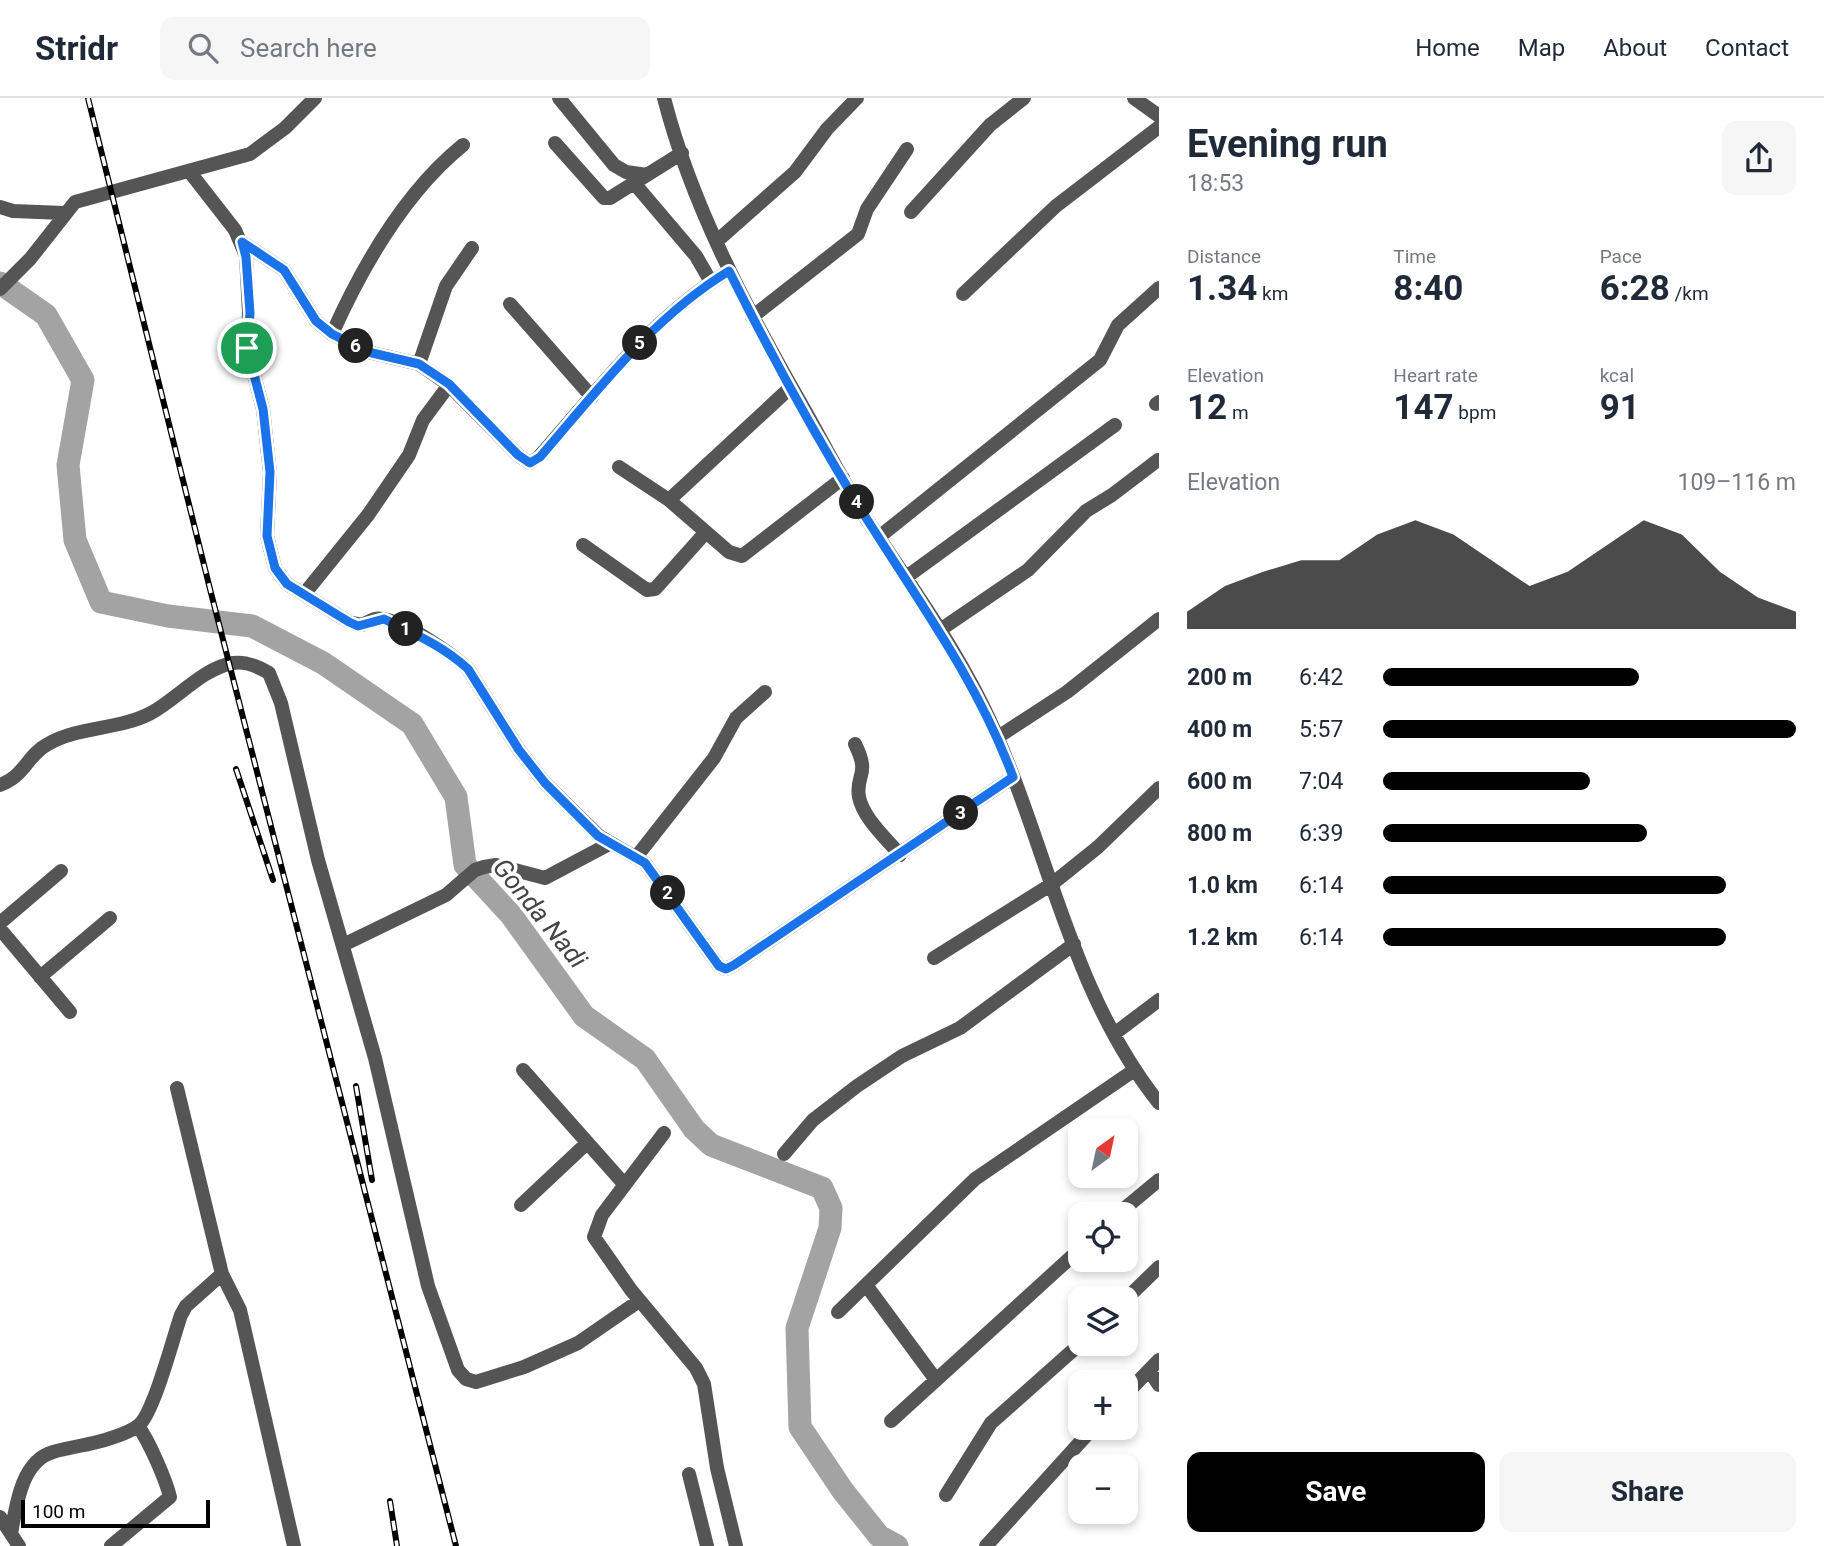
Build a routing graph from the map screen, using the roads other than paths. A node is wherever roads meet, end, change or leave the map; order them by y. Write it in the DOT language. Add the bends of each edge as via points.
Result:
graph roads {
  1 [pos="315,98"];
  2 [pos="559,98"];
  3 [pos="664,98"];
  4 [pos="857,98"];
  5 [pos="1024,98"];
  6 [pos="1134,98"];
  7 [pos="1159,116"];
  8 [pos="1159,127"];
  9 [pos="555,143"];
  10 [pos="463,145"];
  11 [pos="907,149"];
  12 [pos="682,153"];
  13 [pos="189,171"];
  14 [pos="641,179"];
  15 [pos="0,207"];
  16 [pos="911,212"];
  17 [pos="64,213"];
  18 [pos="717,241"];
  19 [pos="242,242"];
  20 [pos="472,248"];
  21 [pos="729,271"];
  22 [pos="711,282"];
  23 [pos="1159,288"];
  24 [pos="0,289"];
  25 [pos="964,294"];
  26 [pos="510,304"];
  27 [pos="752,317"];
  28 [pos="332,334"];
  29 [pos="419,364"];
  30 [pos="449,384"];
  31 [pos="791,387"];
  32 [pos="592,397"];
  33 [pos="1115,425"];
  34 [pos="1158,460"];
  35 [pos="619,467"];
  36 [pos="843,478"];
  37 [pos="669,500"];
  38 [pos="706,532"];
  39 [pos="879,537"];
  40 [pos="583,545"];
  41 [pos="905,578"];
  42 [pos="305,593"];
  43 [pos="1159,620"];
  44 [pos="940,629"];
  45 [pos="765,692"];
  46 [pos="998,737"];
  47 [pos="855,744"];
  48 [pos="1013,777"];
  49 [pos="0,785"];
  50 [pos="1159,788"];
  51 [pos="609,844"];
  52 [pos="900,855"];
  53 [pos="637,856"];
  54 [pos="61,871"];
  55 [pos="1052,884"];
  56 [pos="110,918"];
  57 [pos="0,923"];
  58 [pos="0,929"];
  59 [pos="1074,944"];
  60 [pos="343,945"];
  61 [pos="933,958"];
  62 [pos="40,977"];
  63 [pos="1159,1000"];
  64 [pos="70,1012"];
  65 [pos="1114,1034"];
  66 [pos="523,1070"];
  67 [pos="1133,1071"];
  68 [pos="177,1088"];
  69 [pos="1159,1103"];
  70 [pos="664,1133"];
  71 [pos="586,1144"];
  72 [pos="784,1154"];
  73 [pos="1159,1180"];
  74 [pos="625,1185"];
  75 [pos="1132,1202"];
  76 [pos="522,1205"];
  77 [pos="1068,1260"];
  78 [pos="1159,1267"];
  79 [pos="222,1274"];
  80 [pos="866,1285"];
  81 [pos="1138,1287"];
  82 [pos="639,1301"];
  83 [pos="838,1312"];
  84 [pos="1068,1355"];
  85 [pos="1154,1365"];
  86 [pos="936,1380"];
  87 [pos="1138,1382"];
  88 [pos="1159,1385"];
  89 [pos="891,1421"];
  90 [pos="138,1426"];
  91 [pos="1082,1440"];
  92 [pos="688,1474"];
  93 [pos="946,1495"];
  94 [pos="0,1517"];
  95 [pos="15,1540"];
  96 [pos="111,1546"];
  97 [pos="294,1546"];
  98 [pos="707,1546"];
  99 [pos="735,1546"];
  100 [pos="986,1546"];
  1 -- 13 [label="street" via="250,154"];
  2 -- 14 [label="street" via="614,165"];
  3 -- 12 [label="street"];
  4 -- 18 [label="street" via="827,128 795,172"];
  5 -- 16 [label="street" via="990,125"];
  6 -- 7 [label="street"];
  8 -- 25 [label="street" via="1056,206"];
  9 -- 14 [label="street" via="604,198"];
  10 -- 28 [label="street" via="416,190 354,288"];
  11 -- 27 [label="street" via="867,209 858,234"];
  12 -- 14 [label="street"];
  12 -- 18 [label="street"];
  13 -- 17 [label="street" via="85,198"];
  13 -- 19 [label="street"];
  14 -- 22 [label="street"];
  15 -- 17 [label="street"];
  17 -- 24 [label="street" via="30,259"];
  18 -- 21 [label="street"];
  19 -- 28 [label="street" via="284,270 316,321"];
  19 -- 42 [label="street" via="250,313 247,348 263,409 270,472 267,536 280,577"];
  20 -- 29 [label="street" via="446,286"];
  21 -- 22 [label="street"];
  21 -- 27 [label="street"];
  22 -- 32 [label="street" via="665,316"];
  23 -- 39 [label="street" via="1118,325 1100,360"];
  26 -- 32 [label="street"];
  27 -- 31 [label="street"];
  28 -- 29 [label="street" via="368,352"];
  29 -- 30 [label="street"];
  30 -- 32 [label="street" via="530,463"];
  30 -- 42 [label="street" via="368,516"];
  31 -- 36 [label="street"];
  31 -- 37 [label="street"];
  33 -- 41 [label="street"];
  34 -- 44 [label="street" via="1086,511 1028,570"];
  35 -- 37 [label="street"];
  36 -- 38 [label="street" via="743,556 729,552"];
  36 -- 39 [label="street"];
  37 -- 38 [label="street"];
  38 -- 40 [label="street" via="655,589 647,590"];
  39 -- 41 [label="street"];
  41 -- 44 [label="street"];
  42 -- 51 [label="street" via="358,626 384,619 440,645 458,659 545,783"];
  43 -- 46 [label="street" via="1067,692"];
  44 -- 46 [label="street"];
  45 -- 53 [label="street" via="736,718 714,758"];
  46 -- 48 [label="street"];
  47 -- 52 [label="street" via="865,769 859,799 863,809"];
  48 -- 52 [label="street"];
  48 -- 55 [label="street"];
  49 -- 60 [label="street" via="18,776 39,749 64,736 140,718 216,669 234,663 258,667 274,681"];
  50 -- 55 [label="street"];
  51 -- 53 [label="street"];
  51 -- 60 [label="street" via="545,878 496,865 470,874 446,895"];
  52 -- 53 [label="street" via="726,969 713,961 655,874"];
  54 -- 57 [label="street"];
  55 -- 59 [label="street"];
  55 -- 61 [label="street"];
  56 -- 62 [label="street"];
  58 -- 62 [label="street"];
  59 -- 65 [label="street"];
  59 -- 72 [label="street" via="960,1028 902,1056 857,1086 813,1120"];
  60 -- 82 [label="street" via="375,1058 428,1286 462,1375 476,1382 524,1367 579,1343"];
  62 -- 64 [label="street"];
  63 -- 65 [label="street"];
  65 -- 67 [label="street"];
  66 -- 71 [label="street"];
  67 -- 69 [label="street"];
  67 -- 80 [label="street" via="975,1179"];
  68 -- 79 [label="street"];
  70 -- 74 [label="street"];
  71 -- 74 [label="street"];
  71 -- 76 [label="street"];
  73 -- 75 [label="street"];
  74 -- 82 [label="street" via="602,1215 594,1237"];
  77 -- 86 [label="street"];
  78 -- 81 [label="street"];
  79 -- 90 [label="street" via="181,1315 150,1409"];
  79 -- 97 [label="street" via="240,1310"];
  80 -- 83 [label="street"];
  80 -- 86 [label="street"];
  82 -- 99 [label="street" via="696,1368 704,1384"];
  84 -- 93 [label="street" via="991,1423"];
  85 -- 87 [label="street"];
  85 -- 88 [label="street"];
  86 -- 89 [label="street"];
  90 -- 95 [label="street" via="42,1458 17,1497"];
  90 -- 96 [label="street" via="152,1447 170,1497"];
  91 -- 100 [label="street"];
  92 -- 98 [label="street"];
  94 -- 95 [label="street"];
}
